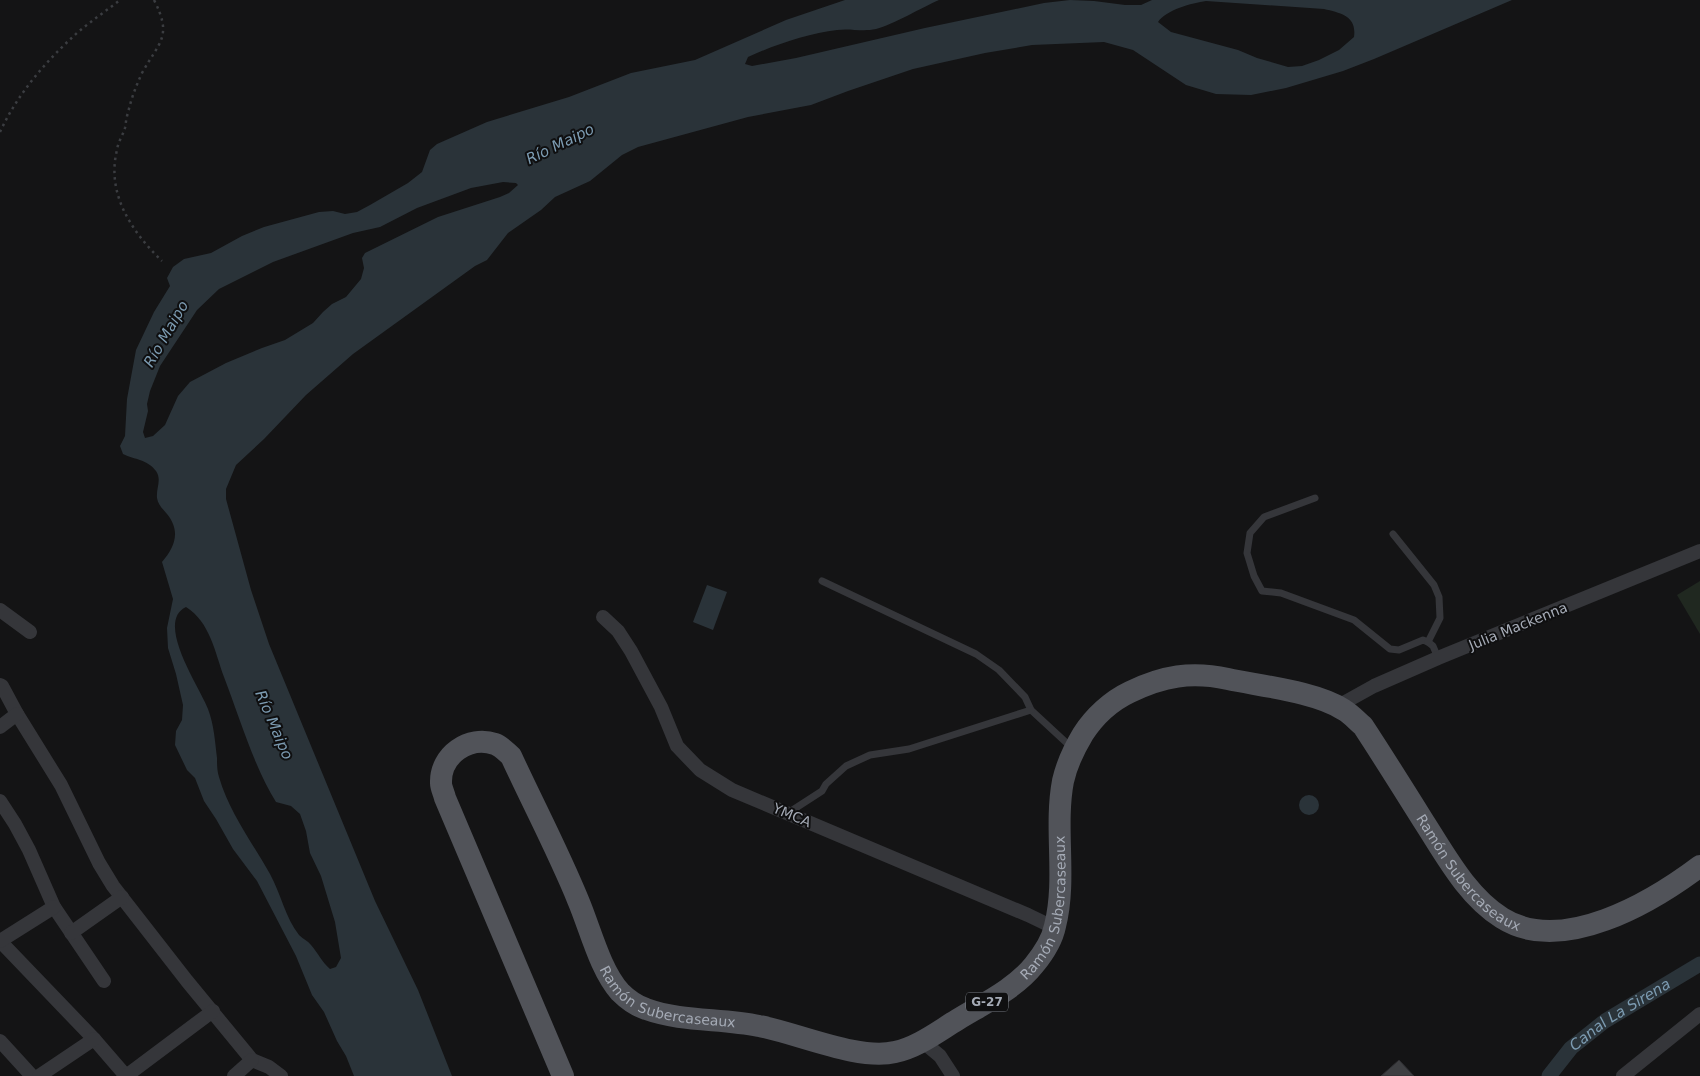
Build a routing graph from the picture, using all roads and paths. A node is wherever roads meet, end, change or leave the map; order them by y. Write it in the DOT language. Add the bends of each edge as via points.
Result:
graph roads {
  1 [pos="120,0"];
  2 [pos="154,0"];
  3 [pos="0,132"];
  4 [pos="162,261"];
  5 [pos="1315,498"];
  6 [pos="1393,534"];
  7 [pos="1700,550"];
  8 [pos="822,581"];
  9 [pos="0,610"];
  10 [pos="603,617"];
  11 [pos="30,632"];
  12 [pos="1428,642"];
  13 [pos="1438,658"];
  14 [pos="0,685"];
  15 [pos="1338,706"];
  16 [pos="1031,710"];
  17 [pos="17,714"];
  18 [pos="0,727"];
  19 [pos="1074,749"];
  20 [pos="1,803"];
  21 [pos="788,813"];
  22 [pos="1700,866"];
  23 [pos="122,897"];
  24 [pos="54,907"];
  25 [pos="1055,928"];
  26 [pos="71,933"];
  27 [pos="0,941"];
  28 [pos="104,981"];
  29 [pos="213,1011"];
  30 [pos="1700,1014"];
  31 [pos="94,1039"];
  32 [pos="0,1041"];
  33 [pos="922,1041"];
  34 [pos="252,1060"];
  35 [pos="32,1076"];
  36 [pos="40,1076"];
  37 [pos="126,1076"];
  38 [pos="234,1076"];
  39 [pos="282,1076"];
  40 [pos="563,1076"];
  41 [pos="953,1076"];
  42 [pos="1623,1076"];
  1 -- 3 [label="path" via="78,32 44,66"];
  2 -- 4 [label="path" via="162,19 163,34 158,50 135,90 117,149 114,172 126,217"];
  5 -- 12 [label="lane" via="1264,517 1250,533 1247,553 1262,591 1281,593 1354,620 1390,649 1399,650 1423,640"];
  6 -- 12 [label="lane" via="1434,585 1439,597 1440,618"];
  7 -- 13 [label="street, Julia Mackenna"];
  8 -- 16 [label="lane" via="976,654 999,670 1025,697"];
  9 -- 11 [label="street"];
  10 -- 21 [label="street, YMCA" via="632,651 677,746 700,770 732,790"];
  12 -- 13 [label="lane"];
  13 -- 15 [label="street, Julia Mackenna"];
  14 -- 17 [label="street"];
  15 -- 19 [label="main road, Ramón Subercaseaux / G-27" via="1313,696 1216,676 1180,675 1151,682 1122,696 1097,716"];
  15 -- 22 [label="main road, Ramón Subercaseaux / G-27" via="1363,726 1453,867 1484,904 1510,922 1535,930 1559,930 1590,924 1647,901"];
  16 -- 19 [label="lane"];
  16 -- 21 [label="lane" via="909,749 870,755 846,766 822,792"];
  17 -- 18 [label="street"];
  17 -- 23 [label="street" via="61,785 99,864"];
  19 -- 25 [label="main road, Ramón Subercaseaux / G-27" via="1061,797 1059,900"];
  20 -- 24 [label="street" via="29,850"];
  21 -- 25 [label="street, YMCA"];
  23 -- 26 [label="street"];
  23 -- 29 [label="street"];
  24 -- 26 [label="street"];
  24 -- 27 [label="street"];
  25 -- 33 [label="main road, Ramón Subercaseaux / G-27" via="1046,948 1023,977"];
  26 -- 28 [label="street"];
  27 -- 31 [label="street"];
  29 -- 34 [label="street"];
  29 -- 37 [label="street"];
  30 -- 42 [label="street"];
  31 -- 36 [label="street"];
  31 -- 37 [label="street"];
  32 -- 35 [label="street"];
  33 -- 40 [label="main road, Ramón Subercaseaux / G-27" via="896,1052 860,1053 759,1026 664,1014 636,1004 621,993 605,970 577,898 511,756 495,744 470,743 459,748 443,768 441,783 445,798"];
  33 -- 41 [label="street" via="940,1056"];
  34 -- 38 [label="street"];
  34 -- 39 [label="street"];
}
